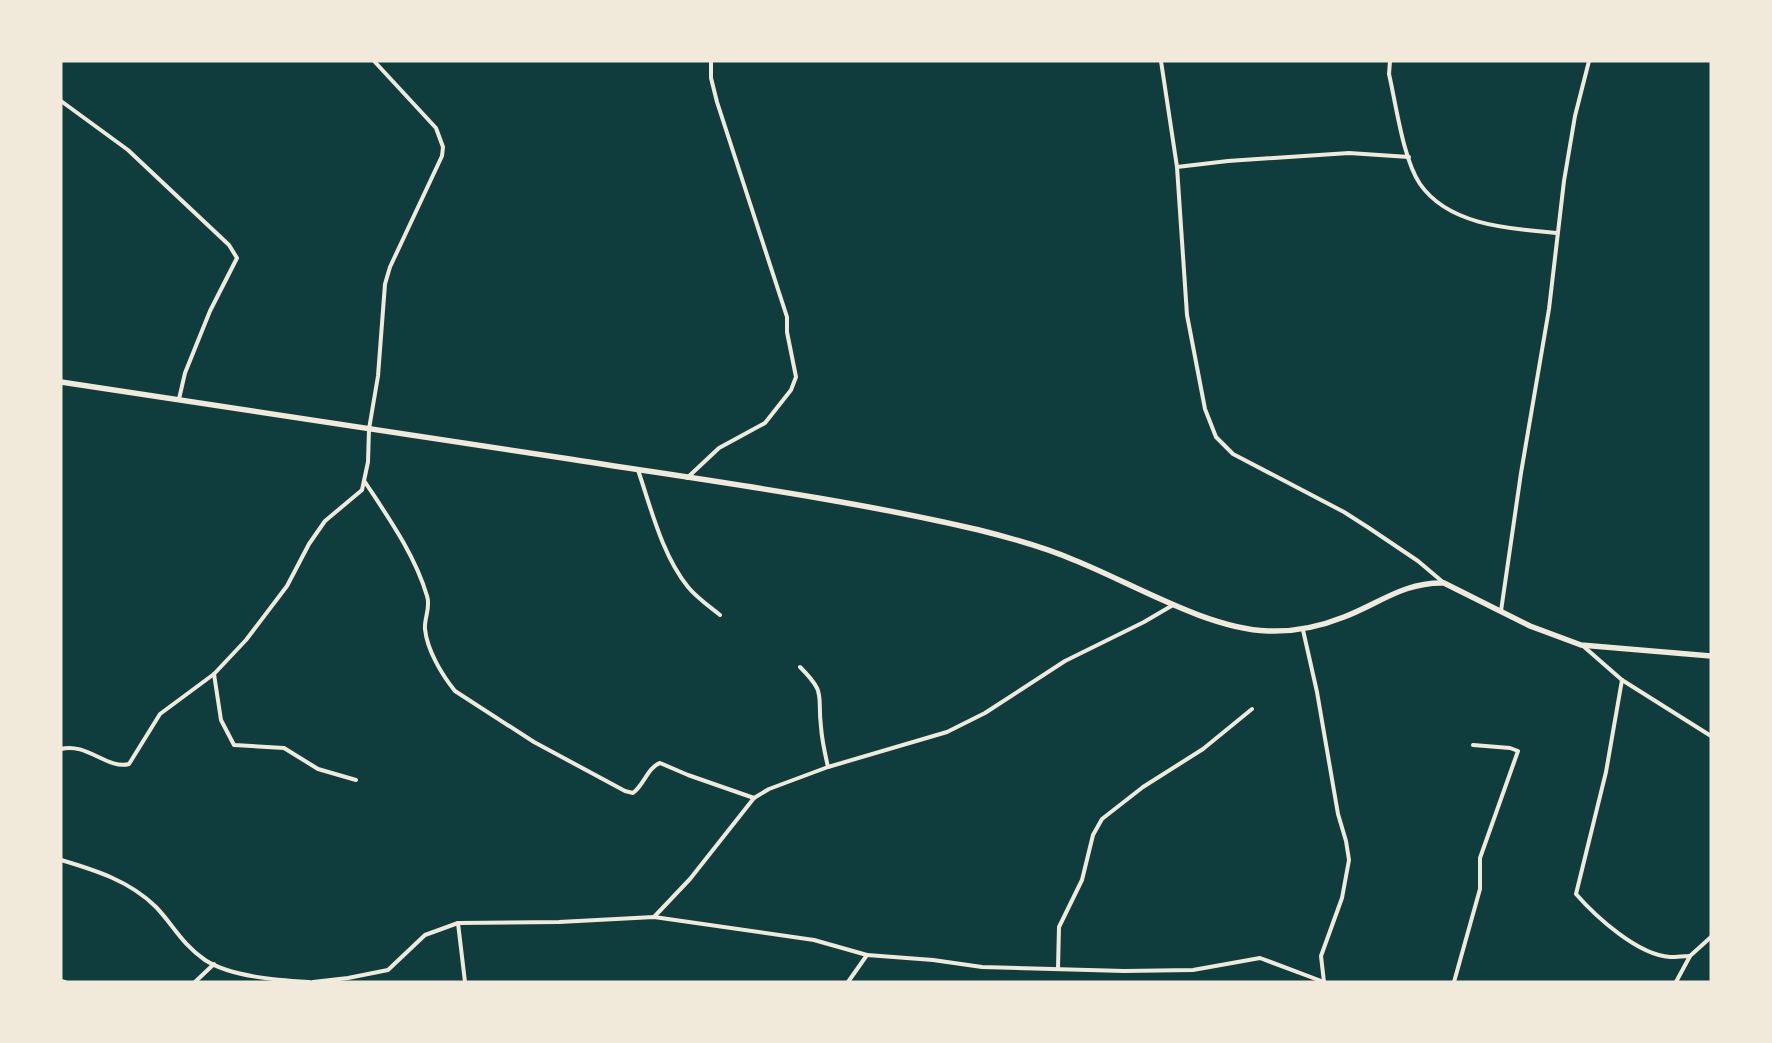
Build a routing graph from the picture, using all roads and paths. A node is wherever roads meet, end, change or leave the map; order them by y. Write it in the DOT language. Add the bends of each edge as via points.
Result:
graph roads {
  1 [pos="374,61"];
  2 [pos="712,61"];
  3 [pos="1161,61"];
  4 [pos="1390,61"];
  5 [pos="1589,61"];
  6 [pos="61,100"];
  7 [pos="1409,156"];
  8 [pos="1178,167"];
  9 [pos="1557,233"];
  10 [pos="61,382"];
  11 [pos="179,399"];
  12 [pos="369,428"];
  13 [pos="638,470"];
  14 [pos="687,478"];
  15 [pos="365,482"];
  16 [pos="1444,583"];
  17 [pos="1175,604"];
  18 [pos="1501,611"];
  19 [pos="720,615"];
  20 [pos="1303,630"];
  21 [pos="1581,644"];
  22 [pos="1711,656"];
  23 [pos="800,667"];
  24 [pos="214,674"];
  25 [pos="1622,680"];
  26 [pos="1252,709"];
  27 [pos="1711,736"];
  28 [pos="1473,745"];
  29 [pos="61,749"];
  30 [pos="828,767"];
  31 [pos="356,780"];
  32 [pos="754,798"];
  33 [pos="61,860"];
  34 [pos="654,917"];
  35 [pos="458,924"];
  36 [pos="1711,937"];
  37 [pos="867,955"];
  38 [pos="1690,956"];
  39 [pos="214,964"];
  40 [pos="1058,968"];
  41 [pos="195,982"];
  42 [pos="309,982"];
  43 [pos="313,982"];
  44 [pos="465,982"];
  45 [pos="848,982"];
  46 [pos="1324,982"];
  47 [pos="1454,982"];
  48 [pos="1676,982"];
  1 -- 12 [label="street" via="436,128 443,147 442,156 385,284 378,376"];
  2 -- 14 [label="street" via="711,78 717,102 787,316 796,377 791,390 768,421 720,448"];
  3 -- 8 [label="street"];
  4 -- 7 [label="street" via="1389,74"];
  5 -- 9 [label="street" via="1575,116"];
  6 -- 11 [label="street" via="128,150 228,245 237,258 200,336 180,387"];
  7 -- 8 [label="street" via="1348,153"];
  7 -- 9 [label="street" via="1420,184 1435,199 1457,213 1515,230"];
  8 -- 16 [label="street" via="1187,315 1205,409 1216,438 1233,454 1344,512 1418,561"];
  9 -- 18 [label="street" via="1550,309"];
  10 -- 11 [label="main road"];
  11 -- 12 [label="main road"];
  12 -- 13 [label="main road"];
  12 -- 15 [label="street"];
  13 -- 14 [label="main road"];
  13 -- 19 [label="street" via="673,562 688,586"];
  14 -- 17 [label="main road" via="876,509 1027,543"];
  15 -- 24 [label="street" via="357,496 325,521 270,610"];
  15 -- 32 [label="street" via="393,524 422,581 428,598 425,628 428,641 446,680 455,691 534,742 625,792 639,789 655,764 660,763"];
  16 -- 18 [label="main road"];
  16 -- 20 [label="main road" via="1429,582 1393,592 1345,617"];
  17 -- 20 [label="main road" via="1234,628"];
  17 -- 30 [label="street" via="1064,661 964,724 918,742"];
  18 -- 21 [label="main road" via="1530,626"];
  20 -- 46 [label="street" via="1349,860 1342,898 1321,956"];
  21 -- 22 [label="main road"];
  21 -- 25 [label="street"];
  23 -- 30 [label="street" via="819,691 820,726"];
  24 -- 29 [label="street" via="160,714 129,764 114,764 83,750"];
  24 -- 31 [label="street" via="221,720 234,745 284,748 318,769"];
  25 -- 27 [label="street"];
  25 -- 38 [label="street" via="1606,772 1576,894 1609,928 1637,944 1661,955"];
  26 -- 40 [label="street" via="1202,749 1143,787 1102,819 1093,835 1082,880 1059,927"];
  28 -- 47 [label="street" via="1518,751 1480,858 1480,888"];
  30 -- 32 [label="street" via="787,780"];
  32 -- 34 [label="street" via="690,879"];
  33 -- 39 [label="street" via="99,872 139,892 157,908 180,939"];
  34 -- 35 [label="street"];
  34 -- 37 [label="street" via="798,937"];
  35 -- 43 [label="street" via="425,935 388,970"];
  35 -- 44 [label="street"];
  36 -- 38 [label="street"];
  37 -- 40 [label="street" via="982,967"];
  37 -- 45 [label="street"];
  38 -- 48 [label="street"];
  39 -- 41 [label="street"];
  39 -- 42 [label="street" via="276,980"];
  40 -- 46 [label="street" via="1193,970 1260,958"];
}
